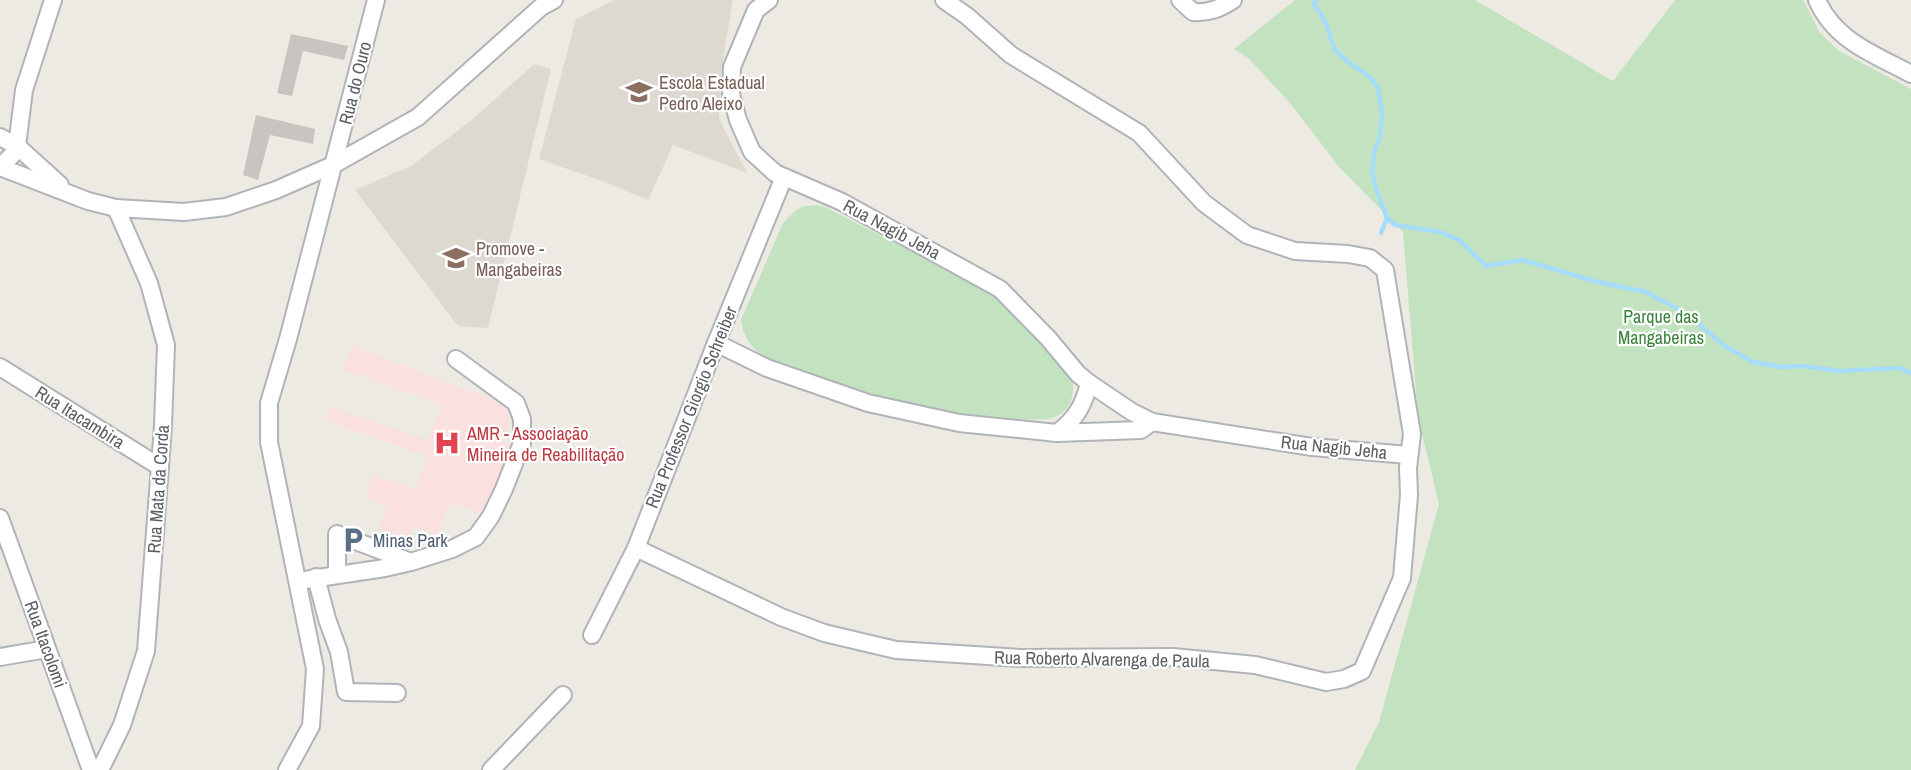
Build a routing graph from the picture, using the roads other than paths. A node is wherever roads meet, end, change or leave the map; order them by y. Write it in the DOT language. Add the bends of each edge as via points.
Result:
graph roads {
  1 [pos="53,0"];
  2 [pos="376,0"];
  3 [pos="554,0"];
  4 [pos="769,0"];
  5 [pos="944,0"];
  6 [pos="1180,0"];
  7 [pos="1233,0"];
  8 [pos="1817,0"];
  9 [pos="1911,74"];
  10 [pos="344,124"];
  11 [pos="0,137"];
  12 [pos="374,144"];
  13 [pos="17,146"];
  14 [pos="333,165"];
  15 [pos="0,167"];
  16 [pos="784,177"];
  17 [pos="68,192"];
  18 [pos="116,208"];
  19 [pos="716,343"];
  20 [pos="456,359"];
  21 [pos="0,368"];
  22 [pos="1089,383"];
  23 [pos="1152,422"];
  24 [pos="1057,433"];
  25 [pos="1409,455"];
  26 [pos="160,466"];
  27 [pos="0,518"];
  28 [pos="636,548"];
  29 [pos="411,562"];
  30 [pos="337,574"];
  31 [pos="316,577"];
  32 [pos="298,581"];
  33 [pos="592,635"];
  34 [pos="47,648"];
  35 [pos="0,657"];
  36 [pos="397,693"];
  37 [pos="563,695"];
  38 [pos="91,770"];
  39 [pos="100,770"];
  40 [pos="287,770"];
  41 [pos="491,770"];
  1 -- 13 [label="street" via="24,90"];
  2 -- 10 [label="street, Rua do Ouro"];
  3 -- 12 [label="street" via="418,117"];
  4 -- 16 [label="street, Rua Nagib Jeha" via="756,10 732,67 731,94 752,152"];
  5 -- 25 [label="street, Rua Roberto Alvarenga de Paula" via="1011,55 1139,133 1204,203 1247,235 1295,251 1370,258 1385,270 1412,434"];
  6 -- 7 [label="street" via="1193,12 1203,13"];
  8 -- 9 [label="street" via="1830,24 1847,40"];
  10 -- 12 [label="street"];
  10 -- 14 [label="street, Rua do Ouro"];
  11 -- 13 [label="street"];
  12 -- 14 [label="street"];
  13 -- 15 [label="street"];
  13 -- 17 [label="street"];
  14 -- 18 [label="street" via="226,207 184,212"];
  14 -- 32 [label="street, Rua do Ouro" via="269,403 269,442"];
  15 -- 17 [label="street"];
  16 -- 19 [label="street, Rua Professor Giorgio Schreiber"];
  16 -- 22 [label="street, Rua Nagib Jeha" via="842,202 1000,290"];
  17 -- 18 [label="street"];
  18 -- 26 [label="street, Rua Mata da Corda" via="149,283 166,345"];
  19 -- 24 [label="street, Rua Nagib Jeha" via="767,368 868,403 958,423"];
  19 -- 28 [label="street, Rua Professor Giorgio Schreiber"];
  20 -- 29 [label="street" via="516,403 522,419 522,443 500,498 476,537"];
  21 -- 26 [label="street, Rua Itacambira"];
  22 -- 23 [label="street, Rua Nagib Jeha"];
  22 -- 24 [label="street" via="1078,413"];
  23 -- 24 [label="street, Rua Nagib Jeha" via="1141,430"];
  23 -- 25 [label="street, Rua Nagib Jeha" via="1312,447"];
  25 -- 28 [label="street, Rua Roberto Alvarenga de Paula" via="1401,578 1362,671 1326,682 1255,665 1173,657 1020,658 896,650 824,633 781,617"];
  26 -- 39 [label="street, Rua Mata da Corda" via="146,651 122,725"];
  27 -- 34 [label="street, Rua Itacolomi"];
  28 -- 33 [label="street, Rua Professor Giorgio Schreiber"];
  29 -- 30 [label="street"];
  29 -- 30 [label="street" via="337,534"];
  30 -- 31 [label="street"];
  31 -- 32 [label="street"];
  31 -- 36 [label="street" via="339,651 346,692"];
  32 -- 40 [label="street, Rua do Ouro" via="315,669 311,726"];
  34 -- 35 [label="street"];
  34 -- 38 [label="street, Rua Itacolomi"];
  37 -- 41 [label="street"];
}
